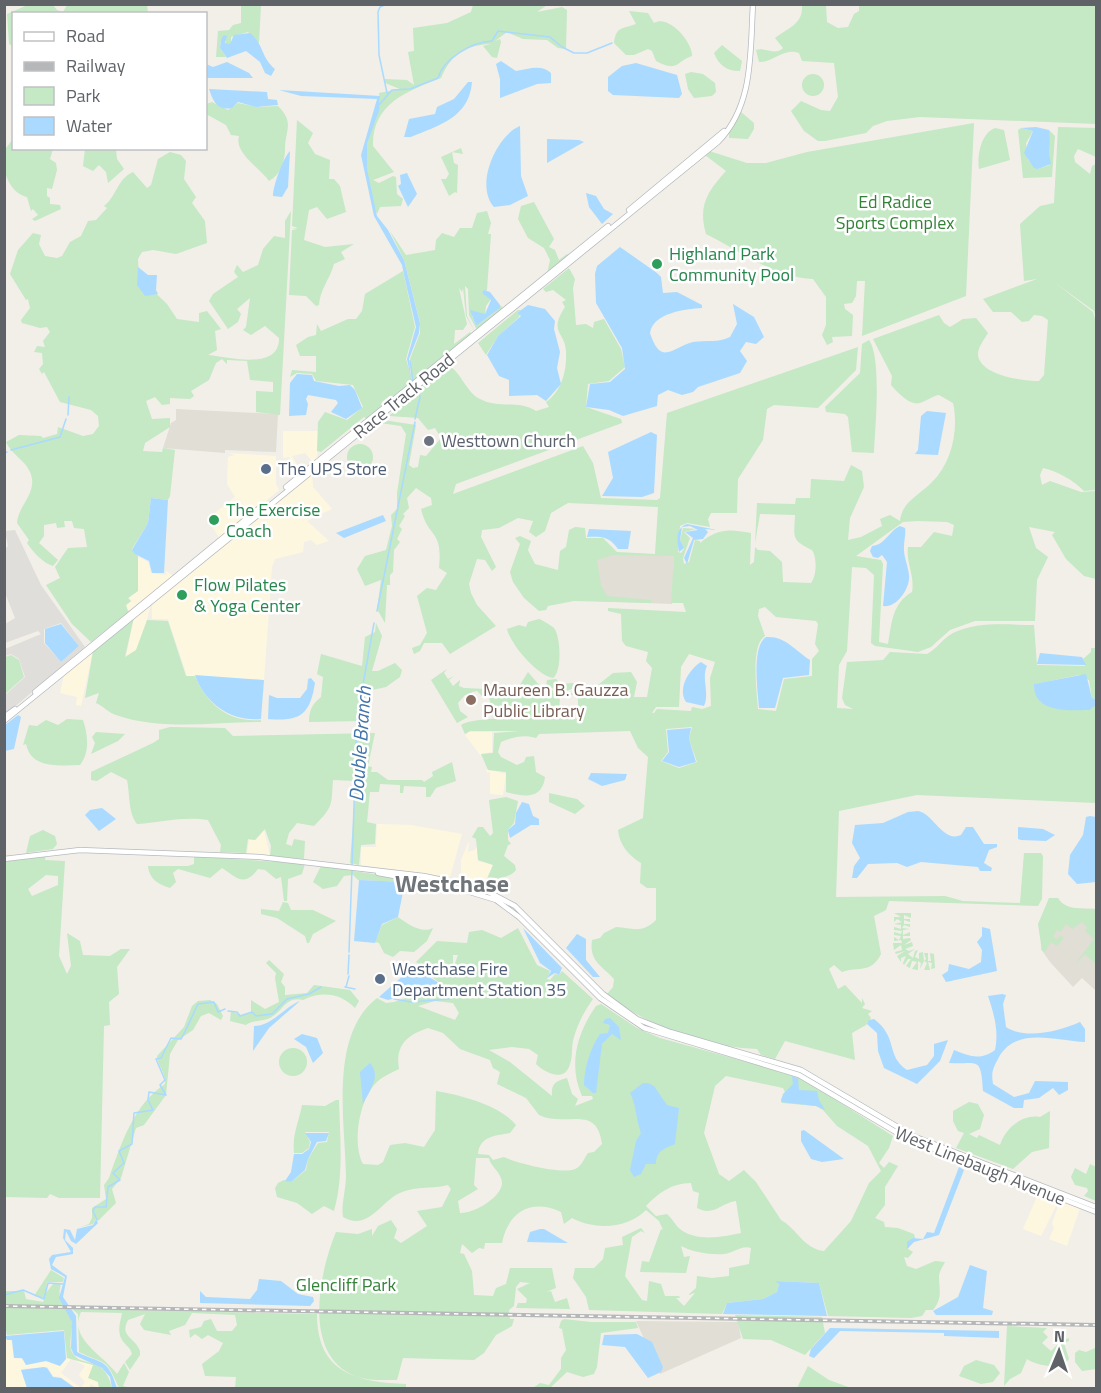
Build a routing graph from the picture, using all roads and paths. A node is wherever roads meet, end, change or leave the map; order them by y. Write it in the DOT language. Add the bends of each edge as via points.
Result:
graph roads {
  1 [pos="753,4"];
  2 [pos="704,151"];
  3 [pos="689,160"];
  4 [pos="667,186"];
  5 [pos="633,215"];
  6 [pos="612,227"];
  7 [pos="426,377"];
  8 [pos="318,463"];
  9 [pos="156,595"];
  10 [pos="4,719"];
  11 [pos="55,852"];
  12 [pos="12,857"];
  13 [pos="4,860"];
  14 [pos="789,1069"];
  15 [pos="1096,1207"];
  16 [pos="1096,1212"];
  1 -- 2 [label="main road, Race Track Road" via="749,75 740,109"];
  2 -- 3 [label="main road, Race Track Road"];
  2 -- 4 [label="main road, Race Track Road"];
  3 -- 4 [label="main road"];
  3 -- 7 [label="main road, Race Track Road"];
  4 -- 6 [label="main road, Race Track Road"];
  5 -- 6 [label="main road"];
  6 -- 7 [label="main road, Race Track Road"];
  7 -- 8 [label="main road, Race Track Road"];
  8 -- 9 [label="main road, Race Track Road"];
  8 -- 9 [label="main road, Race Track Road"];
  9 -- 10 [label="main road, Race Track Road"];
  11 -- 12 [label="main road"];
  11 -- 12 [label="main road, West Linebaugh Avenue"];
  11 -- 14 [label="main road, West Linebaugh Avenue" via="135,851 285,860 401,875 472,891 503,903 600,998 644,1028"];
  12 -- 13 [label="main road"];
  14 -- 15 [label="main road, West Linebaugh Avenue" via="818,1079 901,1130"];
  14 -- 16 [label="main road, West Linebaugh Avenue" via="906,1138"];
}
